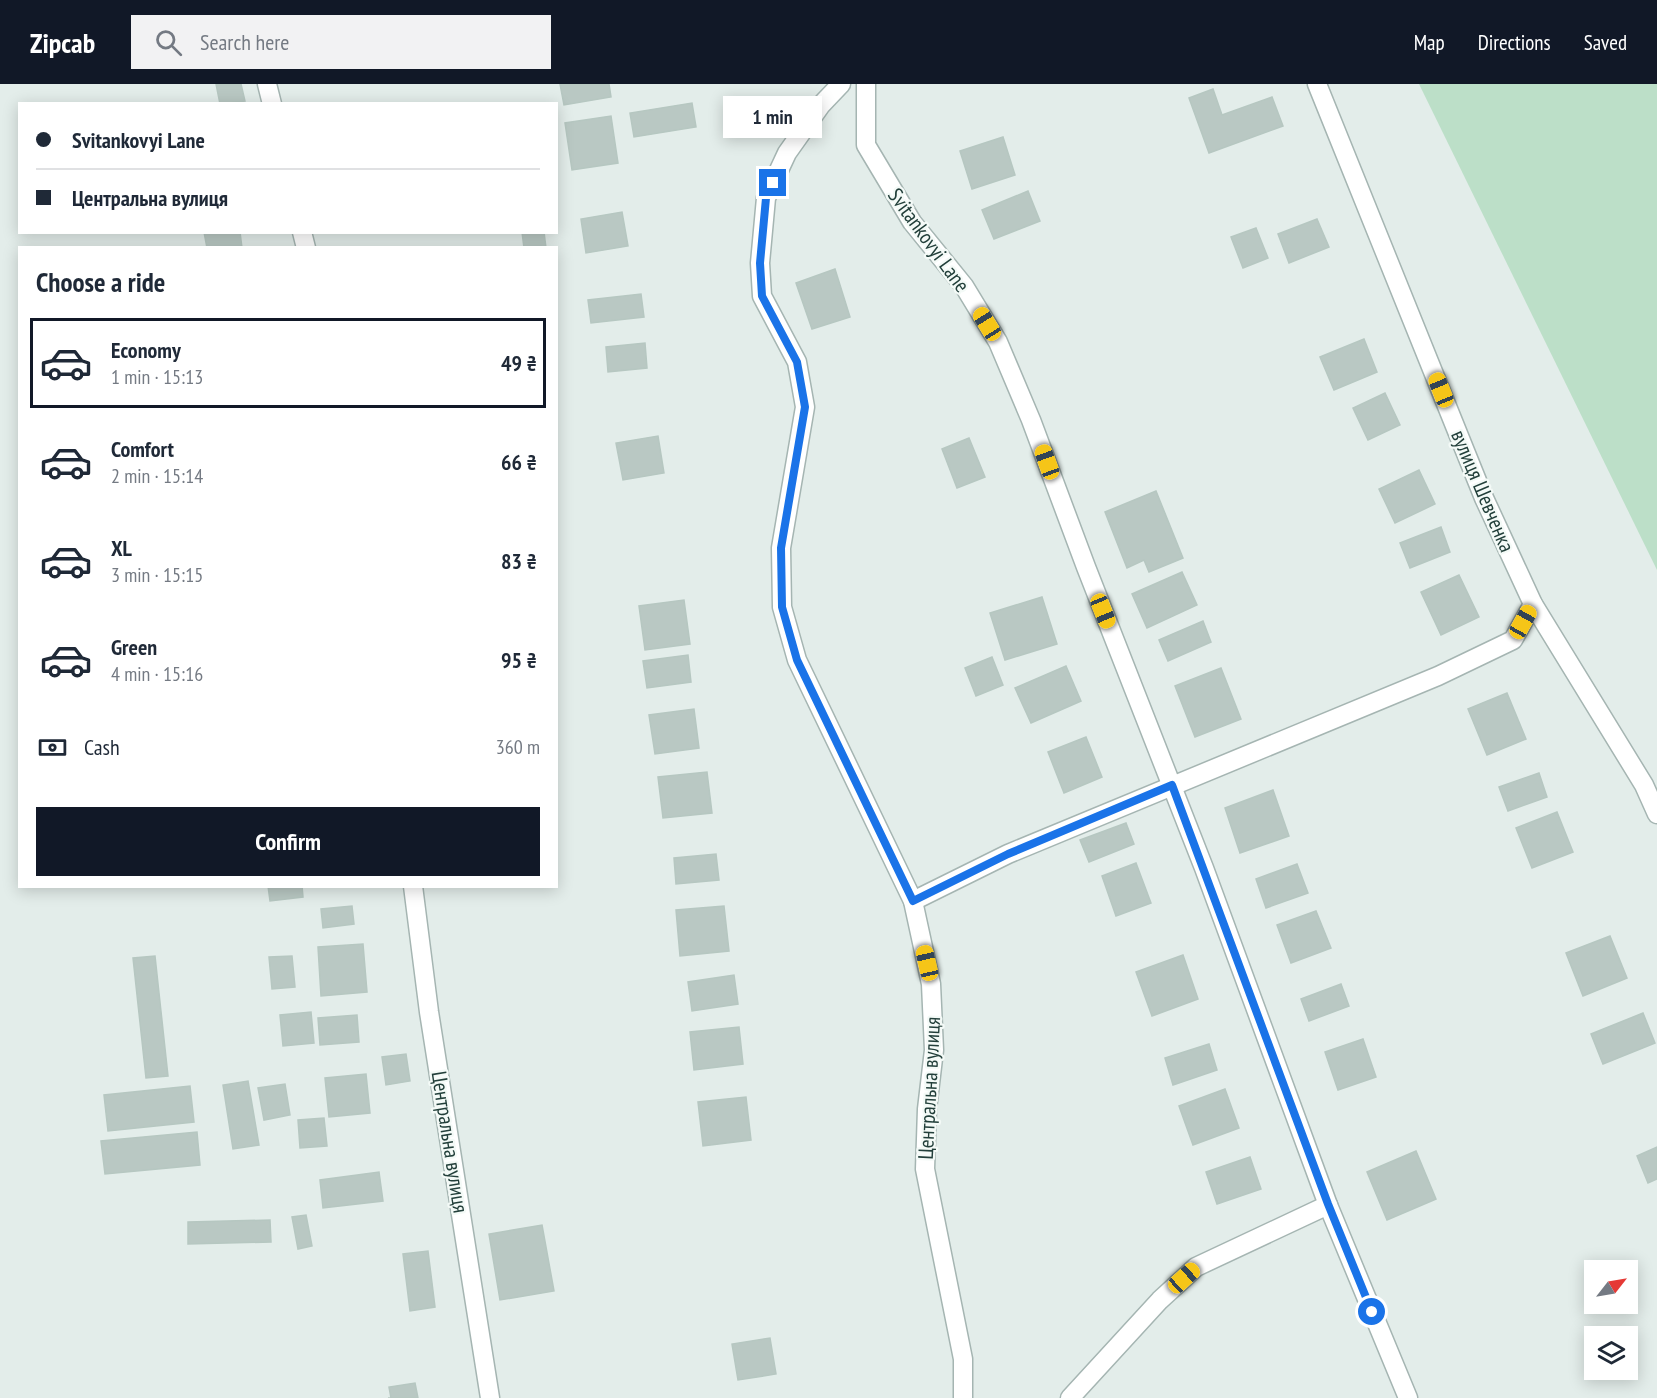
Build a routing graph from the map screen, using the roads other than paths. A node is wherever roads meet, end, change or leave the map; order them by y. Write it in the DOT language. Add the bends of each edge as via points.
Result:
graph roads {
  1 [pos="267,84"];
  2 [pos="841,84"];
  3 [pos="866,84"];
  4 [pos="1317,84"];
  5 [pos="272,102"];
  6 [pos="1533,604"];
  7 [pos="1172,785"];
  8 [pos="1657,814"];
  9 [pos="413,888"];
  10 [pos="913,901"];
  11 [pos="1328,1204"];
  12 [pos="490,1398"];
  13 [pos="963,1398"];
  14 [pos="1070,1398"];
  15 [pos="1408,1398"];
  1 -- 5 [label="street"];
  2 -- 10 [label="street, Центральна вулиця" via="787,153 766,198 760,263 762,296 797,362 805,407 781,548 782,607 797,660"];
  3 -- 7 [label="street, Svitankovyi Lane" via="866,145 912,222 964,286 998,342"];
  4 -- 6 [label="street, вулиця Шевченка" via="1484,498"];
  6 -- 7 [label="street" via="1513,640 1438,676"];
  6 -- 8 [label="street, вулиця Шевченка" via="1644,785"];
  7 -- 10 [label="street" via="1008,854"];
  7 -- 11 [label="street, Svitankovyi Lane"];
  9 -- 12 [label="street, Центральна вулиця"];
  10 -- 13 [label="street, Центральна вулиця" via="932,995 934,1050 925,1169 963,1359"];
  11 -- 14 [label="street" via="1196,1268 1160,1300"];
  11 -- 15 [label="street, Svitankovyi Lane"];
}
